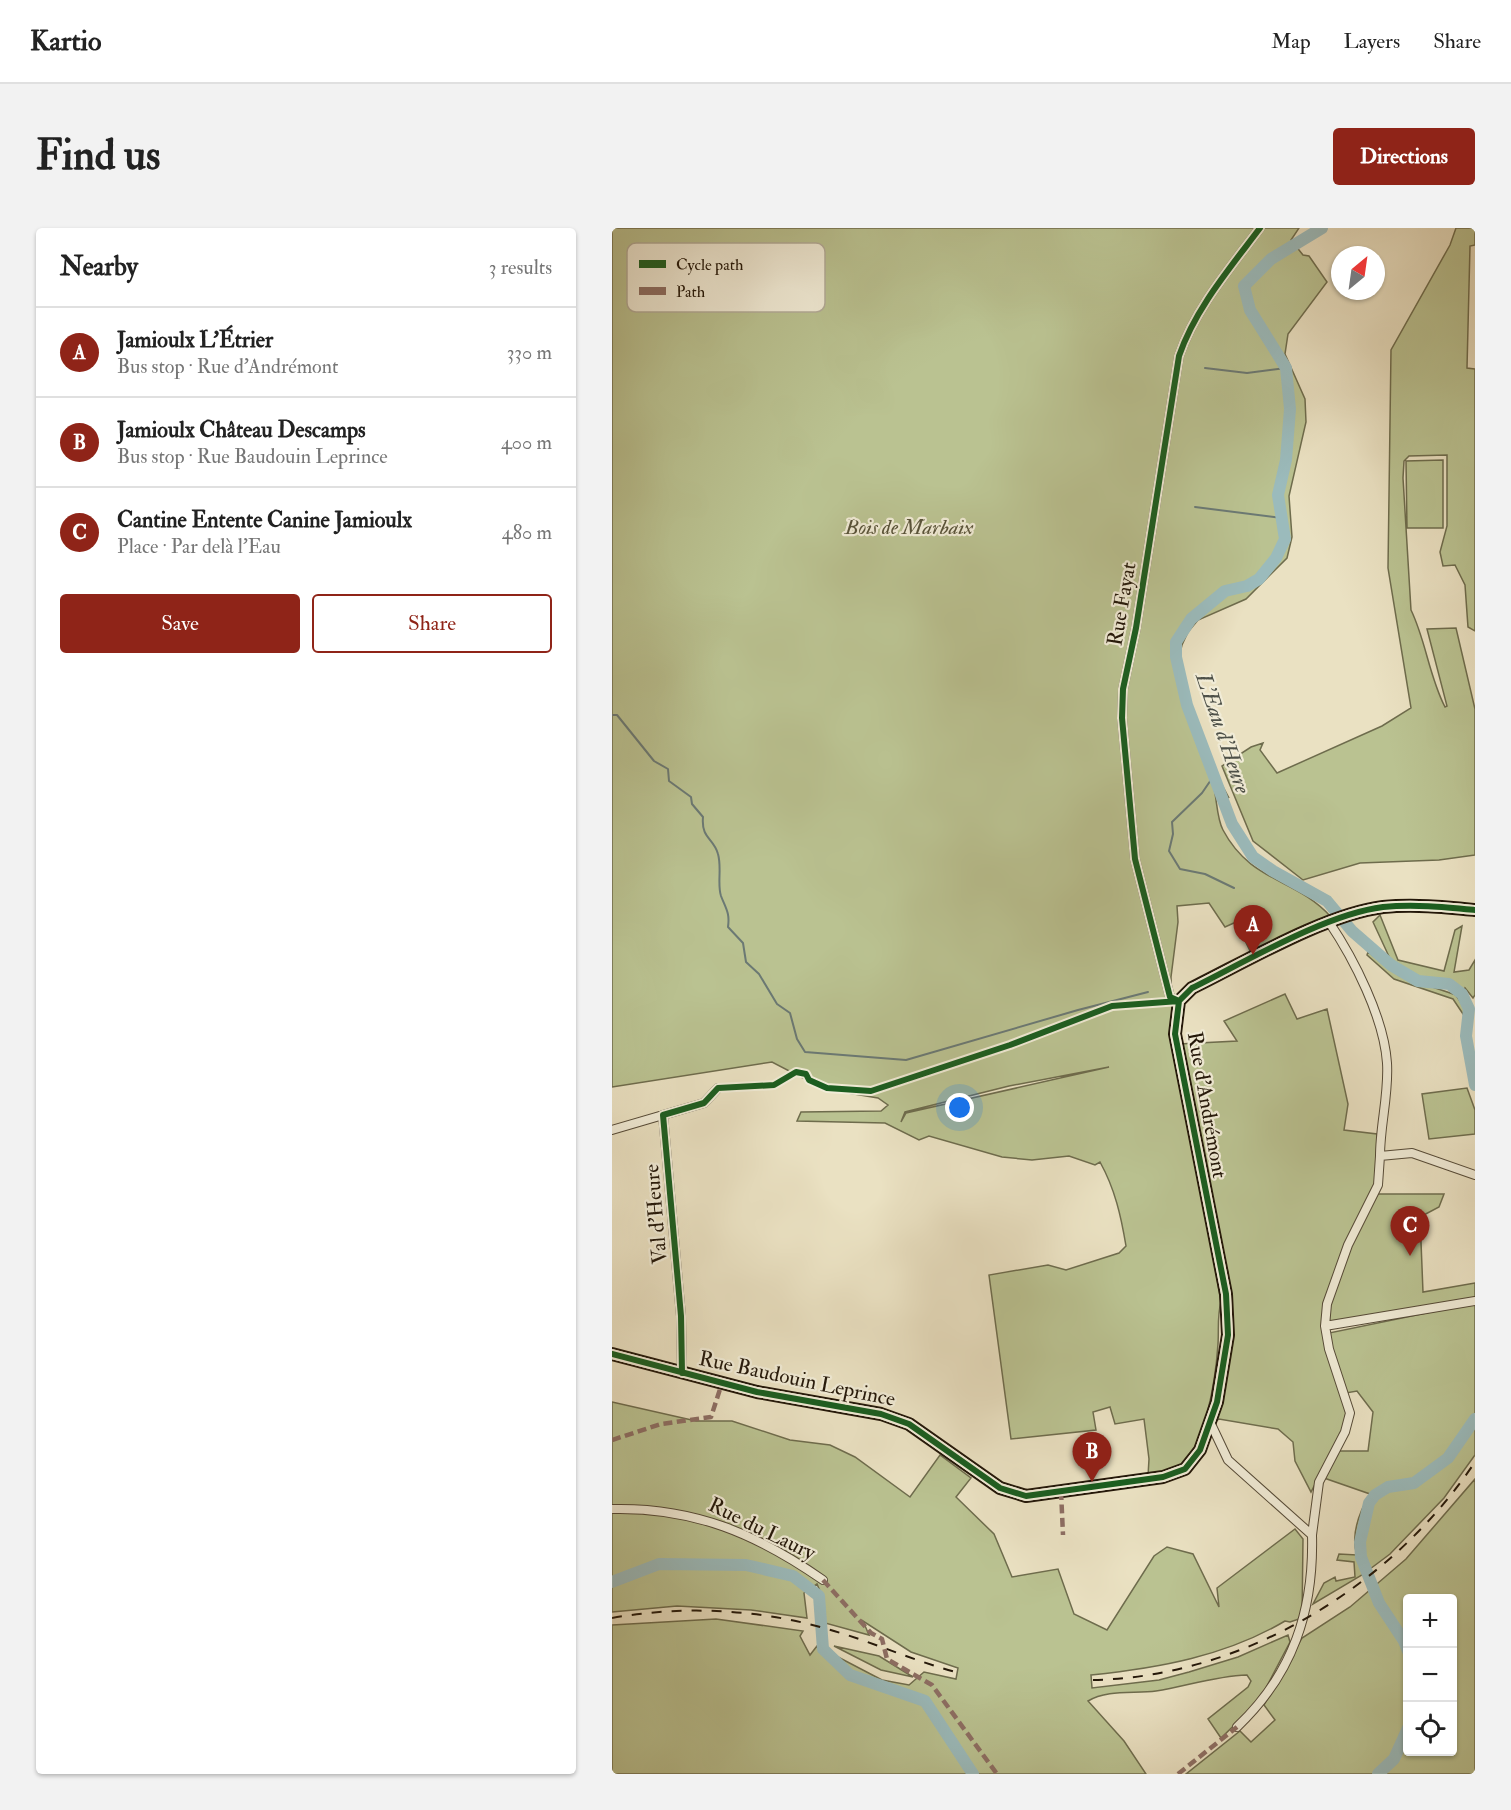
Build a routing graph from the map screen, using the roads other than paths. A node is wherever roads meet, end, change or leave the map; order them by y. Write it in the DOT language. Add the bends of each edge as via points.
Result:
graph roads {
  1 [pos="1260,228"];
  2 [pos="1475,910"];
  3 [pos="1330,922"];
  4 [pos="1179,1001"];
  5 [pos="718,1088"];
  6 [pos="663,1115"];
  7 [pos="612,1130"];
  8 [pos="1380,1156"];
  9 [pos="1475,1175"];
  10 [pos="1475,1301"];
  11 [pos="1325,1326"];
  12 [pos="612,1353"];
  13 [pos="682,1373"];
  14 [pos="1210,1422"];
  15 [pos="612,1509"];
  16 [pos="1312,1535"];
  17 [pos="823,1580"];
  18 [pos="1237,1727"];
  1 -- 4 [label="street, Rue Fayat" via="1203,307 1186,334 1179,356 1123,689 1122,736 1135,859 1170,997"];
  2 -- 3 [label="street" via="1407,906 1356,913"];
  3 -- 4 [label="street" via="1192,988"];
  3 -- 8 [label="street" via="1348,951 1383,1038 1387,1075"];
  4 -- 14 [label="street, Rue d'Andrémont" via="1175,1034 1226,1294 1228,1335"];
  5 -- 6 [label="street" via="704,1103"];
  6 -- 7 [label="street"];
  6 -- 13 [label="street, Val d'Heure" via="681,1316"];
  8 -- 9 [label="street" via="1412,1153"];
  8 -- 11 [label="street" via="1378,1185 1348,1245 1327,1304"];
  10 -- 11 [label="street"];
  11 -- 16 [label="street" via="1350,1413 1345,1432 1319,1482"];
  12 -- 13 [label="street, Rue Baudouin Leprince"];
  13 -- 14 [label="street, Rue Baudouin Leprince" via="758,1392 880,1414 909,1424 1000,1488 1026,1496 1163,1477 1185,1469 1200,1450"];
  14 -- 16 [label="street" via="1228,1460"];
  15 -- 17 [label="street, Rue du Laury" via="643,1508 712,1521 764,1545"];
  16 -- 18 [label="street" via="1312,1580 1297,1642 1260,1705"];
}
